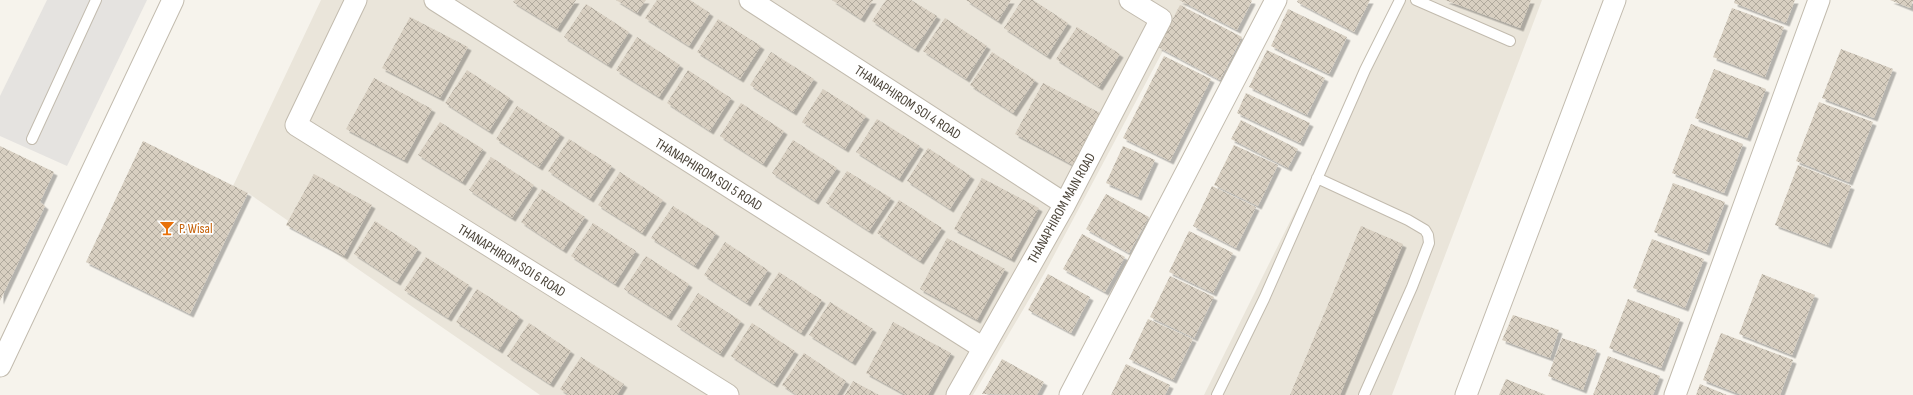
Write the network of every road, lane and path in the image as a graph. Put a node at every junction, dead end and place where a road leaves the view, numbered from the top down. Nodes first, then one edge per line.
1 (96, 0) edge
2 (173, 0) edge
3 (356, 0) edge
4 (435, 0) edge
5 (750, 0) edge
6 (1130, 0) edge
7 (1276, 0) edge
8 (1400, 0) edge
9 (1416, 0) edge
10 (1615, 0) edge
11 (1820, 0) edge
12 (1510, 41) dead end
13 (32, 139) dead end
14 (1317, 178) junction
15 (1065, 204) junction
16 (982, 348) junction
17 (0, 366) edge
18 (728, 395) edge
19 (957, 395) edge
20 (1070, 395) edge
21 (1217, 395) edge
22 (1364, 395) edge
23 (1466, 395) edge
24 (1675, 395) edge

1 - 13 lane
2 - 17 street
3 - 18 street, THANAPHIROM SOI 6 ROAD
4 - 16 street, THANAPHIROM SOI 5 ROAD
5 - 15 street, THANAPHIROM SOI 4 ROAD
6 - 15 street, THANAPHIROM MAIN ROAD
7 - 20 street
8 - 14 lane
9 - 12 lane
10 - 23 street
11 - 24 street
14 - 21 lane
14 - 22 lane
15 - 16 street, THANAPHIROM MAIN ROAD
16 - 19 street, THANAPHIROM MAIN ROAD

